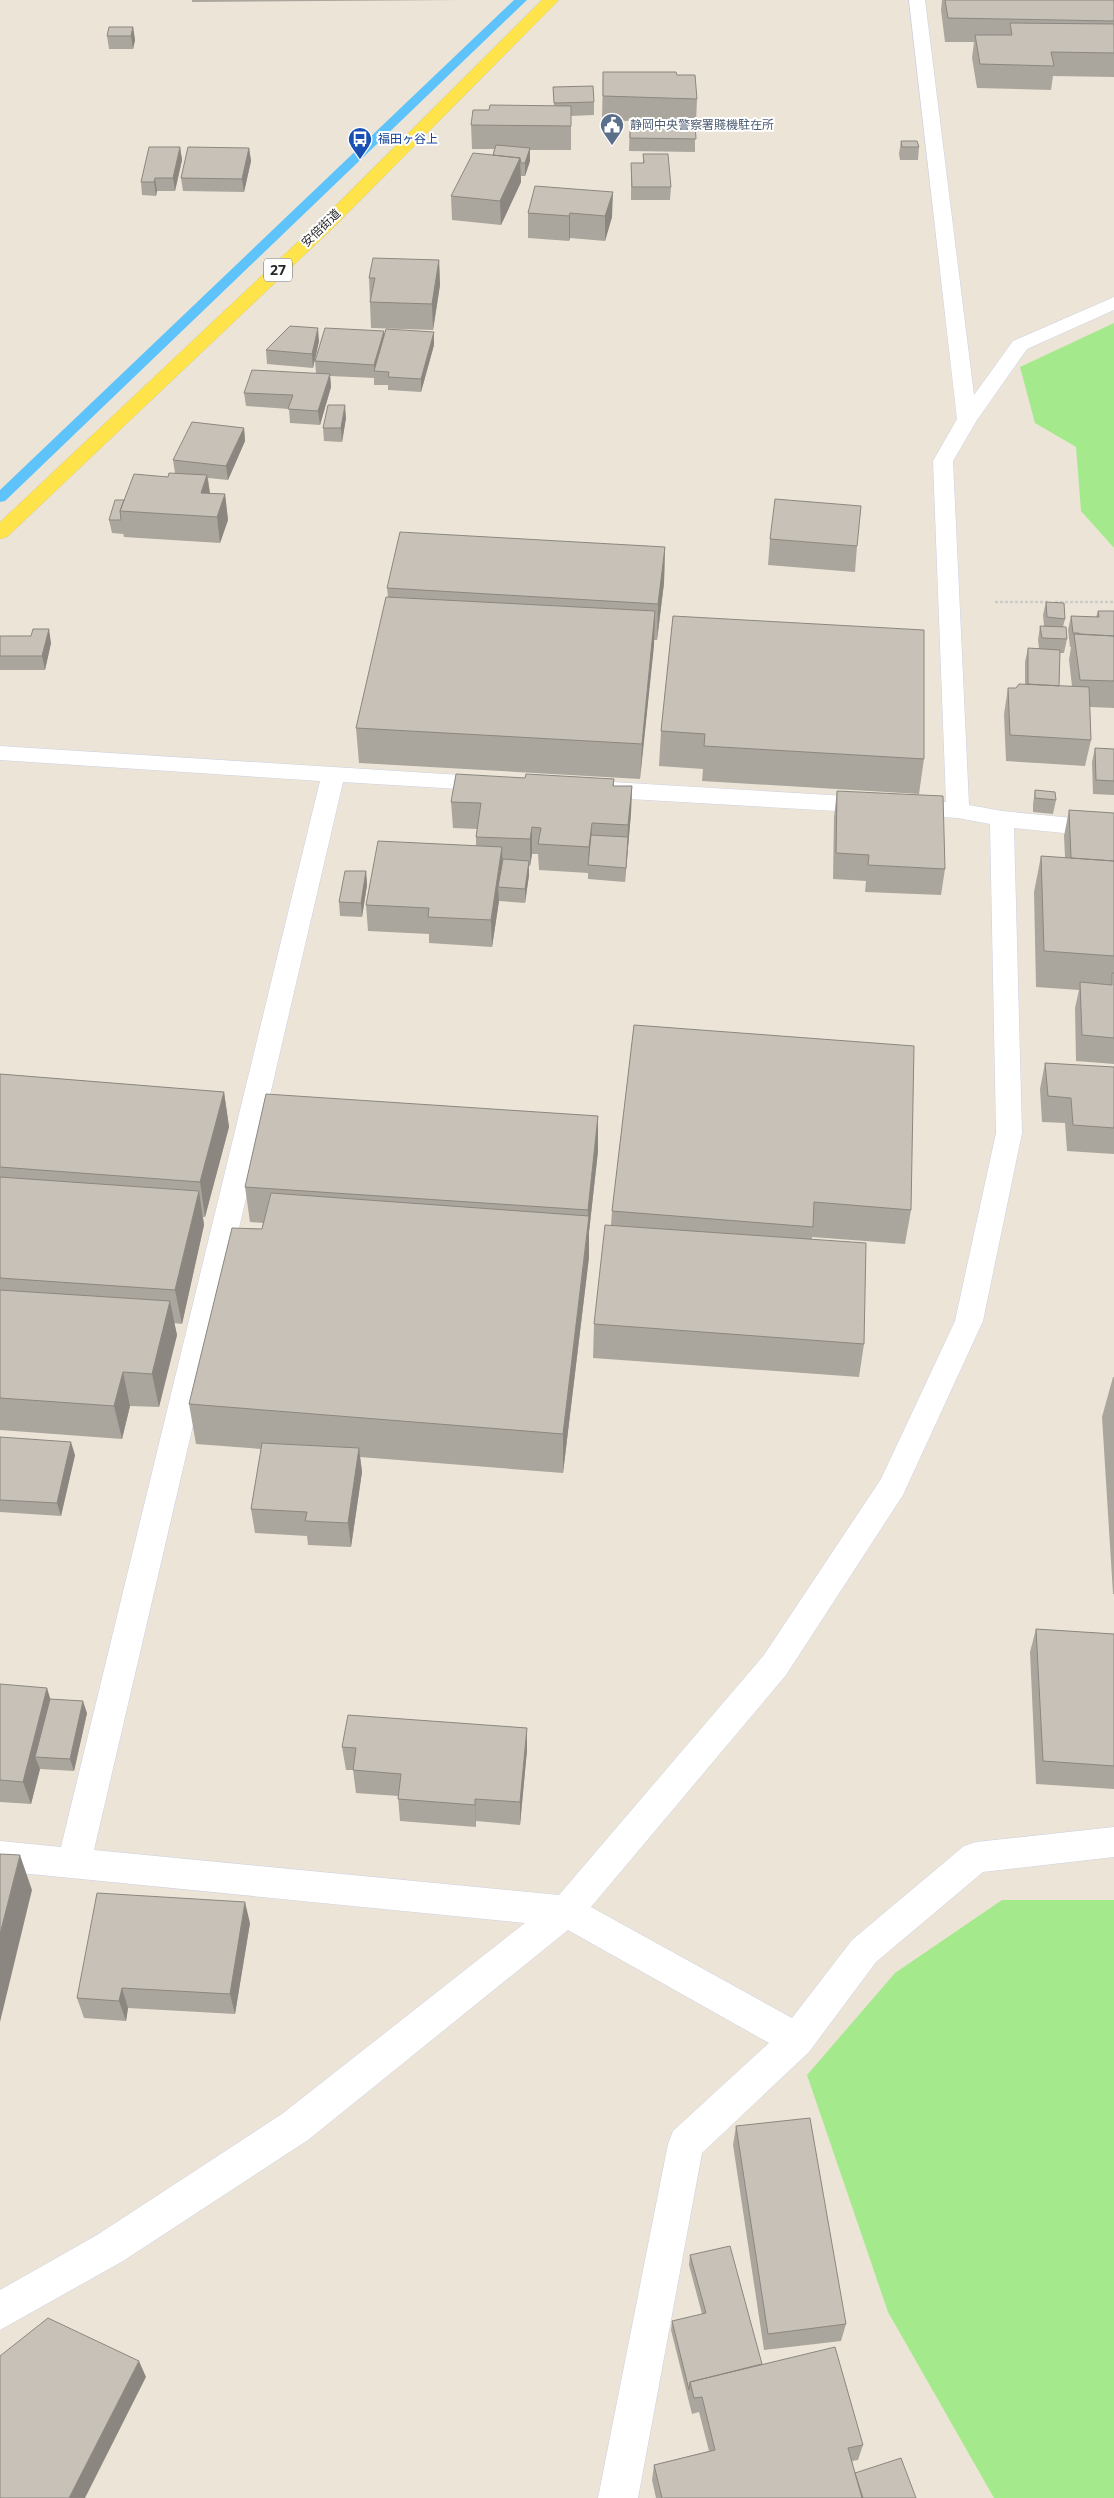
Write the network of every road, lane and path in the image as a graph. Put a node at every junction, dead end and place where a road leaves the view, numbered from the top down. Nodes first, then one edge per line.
1 (551, 0) edge
2 (917, 0) edge
3 (1114, 303) edge
4 (967, 419) junction
5 (0, 534) edge
6 (1114, 602) edge
7 (949, 603) junction
8 (0, 753) edge
9 (333, 775) junction
10 (511, 785) edge
11 (571, 788) edge
12 (958, 810) junction
13 (1002, 819) junction
14 (1114, 830) edge
15 (1114, 1842) edge
16 (0, 1856) edge
17 (74, 1863) junction
18 (566, 1911) junction
19 (797, 2040) junction
20 (0, 2311) edge
21 (618, 2498) edge

1 - 5 main road, 安倍街道 / 27
2 - 4 street
3 - 4 street
4 - 7 street
6 - 7 path
7 - 12 street
8 - 9 street
9 - 10 street
9 - 17 street
11 - 12 street
12 - 13 street
13 - 14 street
13 - 18 street
15 - 19 street
16 - 17 street
17 - 18 street
18 - 19 street
18 - 20 street
19 - 21 street

